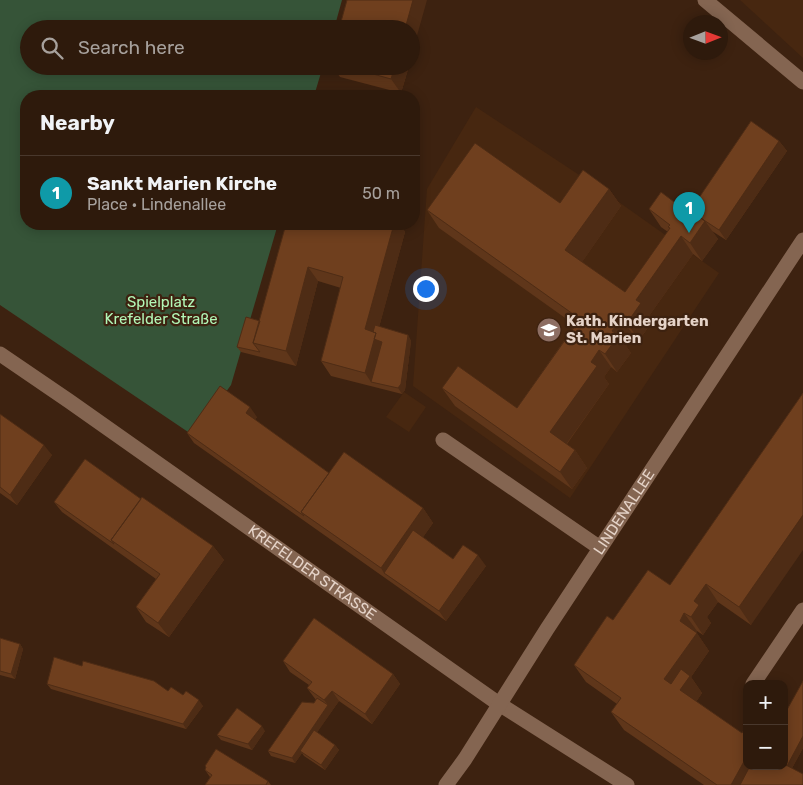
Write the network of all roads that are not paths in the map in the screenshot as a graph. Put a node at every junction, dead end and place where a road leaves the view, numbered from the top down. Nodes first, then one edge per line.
1 (705, 0) edge
2 (803, 82) edge
3 (803, 240) edge
4 (0, 354) edge
5 (443, 440) dead end
6 (600, 548) junction
7 (803, 610) edge
8 (756, 680) edge
9 (499, 704) junction
10 (446, 785) edge
11 (628, 785) edge

1 - 2 street
3 - 6 street, LINDENALLEE
4 - 9 street, KREFELDER STRASSE
5 - 6 street
6 - 9 street, LINDENALLEE
7 - 8 street
9 - 10 street, LINDENALLEE
9 - 11 street, KREFELDER STRASSE

